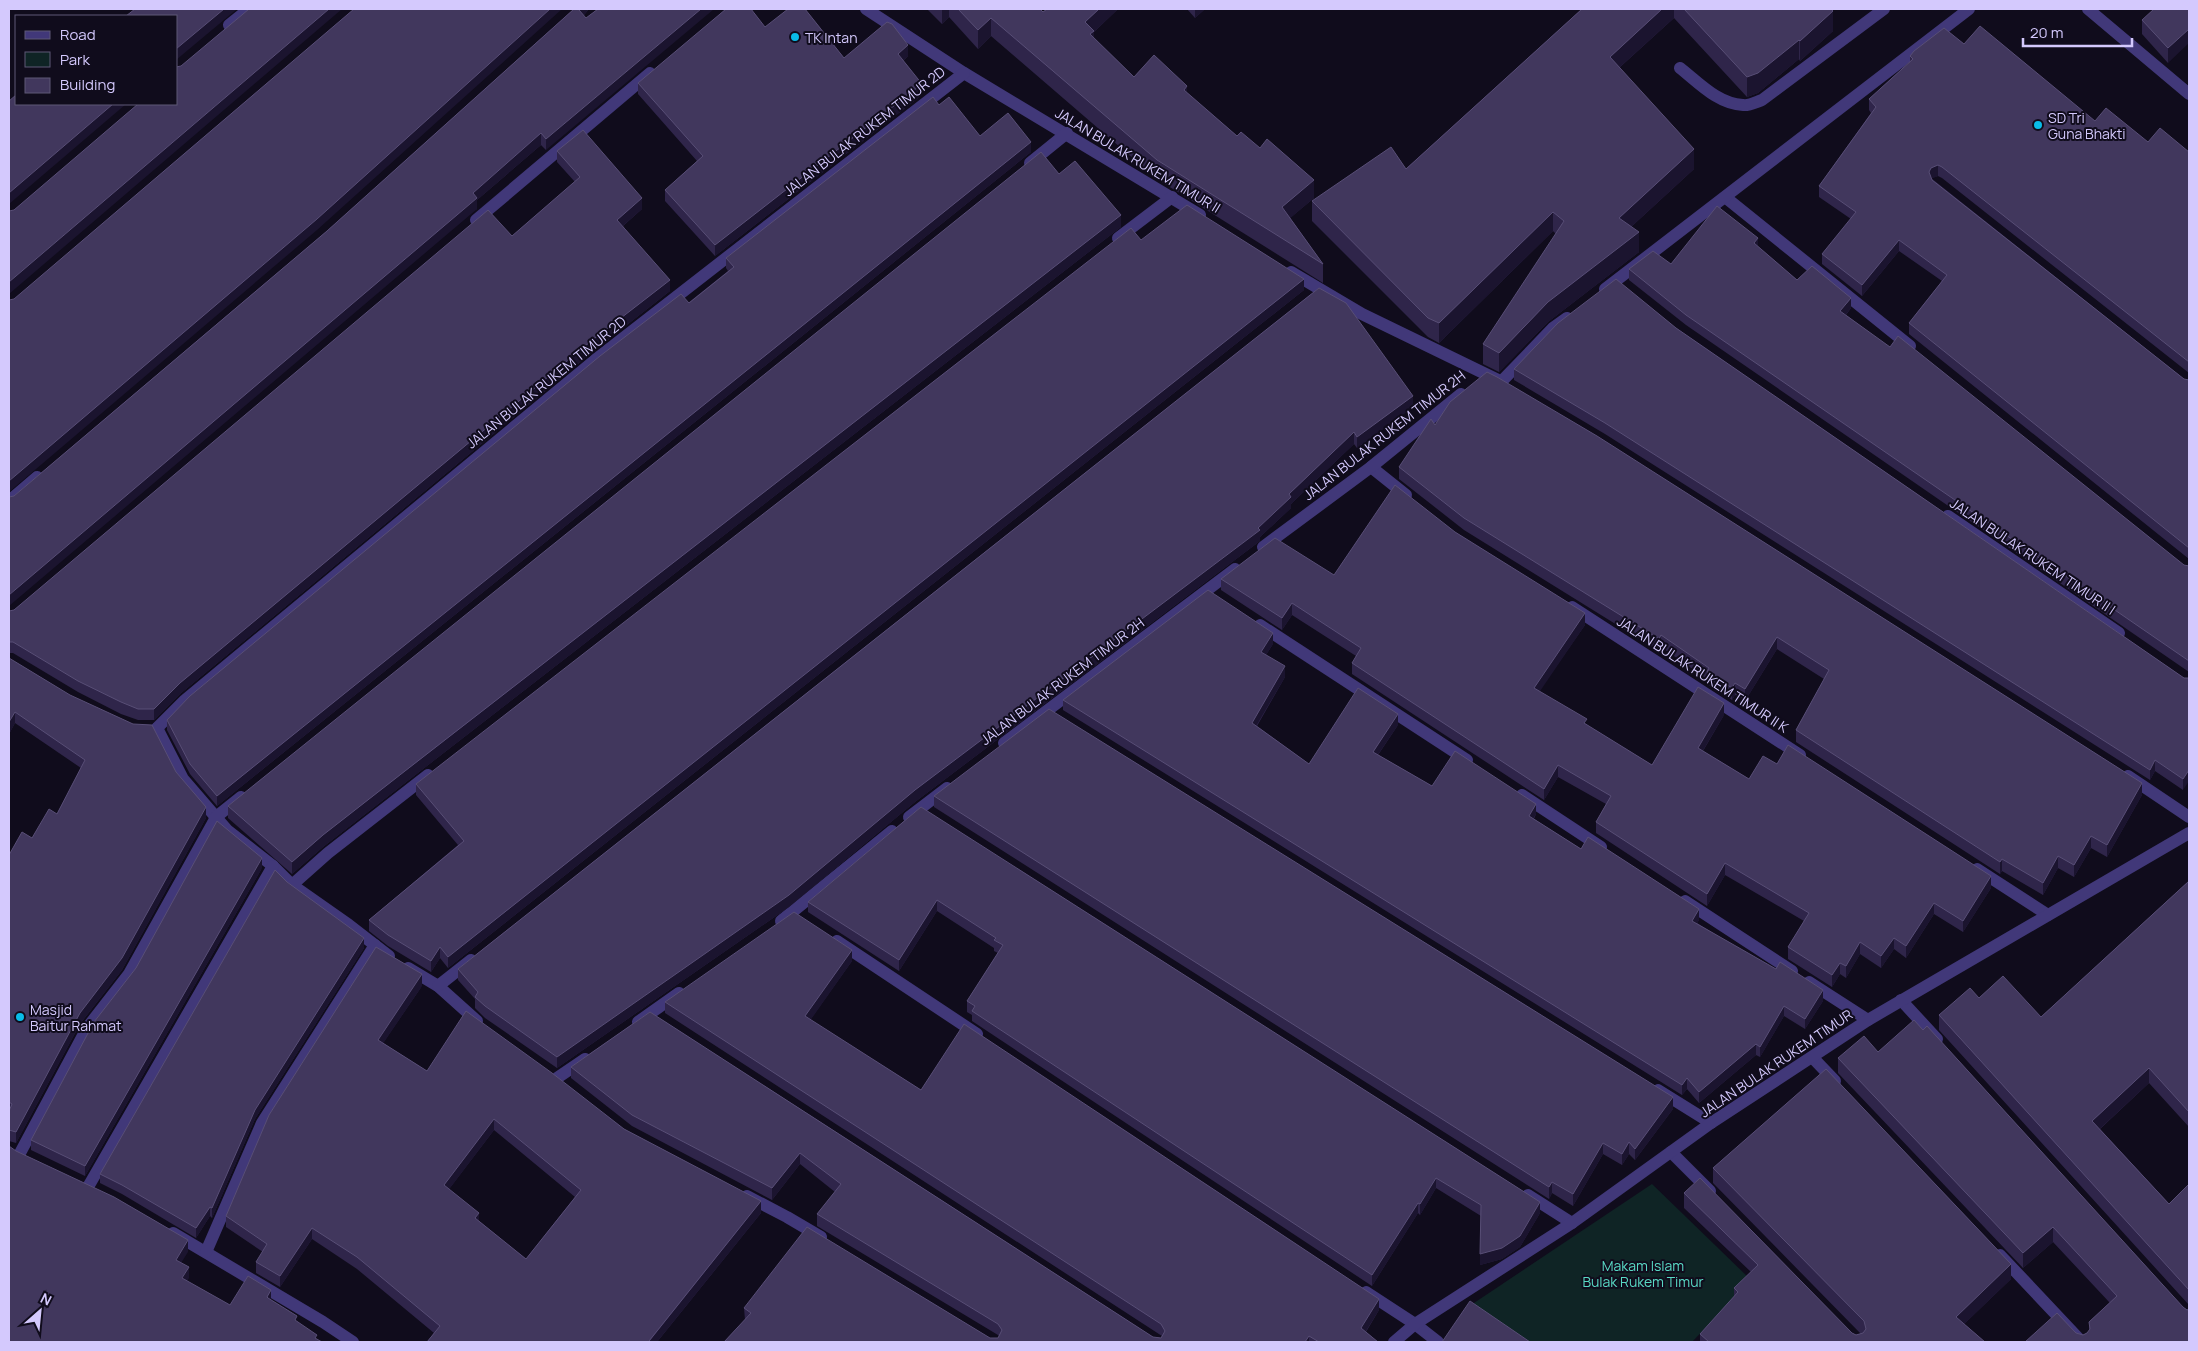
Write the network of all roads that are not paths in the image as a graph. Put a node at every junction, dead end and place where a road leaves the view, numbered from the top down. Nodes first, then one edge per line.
1 (249, 9) edge
2 (866, 9) edge
3 (1884, 9) edge
4 (1970, 9) edge
5 (2088, 9) edge
6 (220, 34) edge
7 (658, 67) edge
8 (1680, 68) dead end
9 (964, 72) junction
10 (2189, 94) edge
11 (1067, 133) junction
12 (1020, 170) edge
13 (1172, 196) junction
14 (1725, 197) junction
15 (1212, 222) edge
16 (467, 228) edge
17 (1109, 246) edge
18 (1277, 264) edge
19 (1596, 296) edge
20 (1574, 312) edge
21 (1918, 352) edge
22 (1478, 380) junction
23 (1371, 467) junction
24 (47, 468) edge
25 (9, 501) edge
26 (1415, 502) edge
27 (1934, 506) edge
28 (1557, 598) edge
29 (1248, 617) edge
30 (2129, 640) edge
31 (992, 753) edge
32 (1474, 764) edge
33 (1815, 764) edge
34 (439, 767) edge
35 (2121, 771) edge
36 (960, 777) edge
37 (255, 786) edge
38 (1508, 786) edge
39 (2189, 816) edge
40 (216, 817) junction
41 (2189, 833) edge
42 (1608, 851) edge
43 (1965, 862) edge
44 (273, 866) junction
45 (292, 885) junction
46 (1675, 895) edge
47 (2048, 915) junction
48 (770, 929) edge
49 (827, 934) edge
50 (375, 946) junction
51 (485, 949) edge
52 (690, 985) edge
53 (438, 986) junction
54 (1901, 1000) junction
55 (1868, 1020) junction
56 (488, 1030) edge
57 (627, 1030) edge
58 (984, 1039) edge
59 (596, 1051) edge
60 (1948, 1052) edge
61 (1812, 1058) junction
62 (556, 1078) edge
63 (1644, 1082) edge
64 (1846, 1093) edge
65 (1711, 1123) junction
66 (1671, 1152) junction
67 (19, 1154) edge
68 (1513, 1186) edge
69 (731, 1189) edge
70 (103, 1194) edge
71 (1720, 1201) edge
72 (158, 1224) edge
73 (1572, 1224) junction
74 (828, 1242) edge
75 (1988, 1243) edge
76 (206, 1252) junction
77 (1357, 1285) edge
78 (1414, 1324) junction
79 (353, 1342) edge
80 (1394, 1342) edge
81 (1438, 1342) edge
82 (2082, 1342) edge

1 - 6 street
2 - 9 street, JALAN BULAK RUKEM TIMUR II
3 - 8 street
4 - 14 street
5 - 10 street
7 - 16 street
9 - 11 street, JALAN BULAK RUKEM TIMUR II
9 - 40 street, JALAN BULAK RUKEM TIMUR 2D
11 - 12 street
11 - 13 street, JALAN BULAK RUKEM TIMUR II
13 - 15 street, JALAN BULAK RUKEM TIMUR II
13 - 17 street
14 - 19 street
14 - 21 street
18 - 22 street
20 - 22 street
22 - 23 street, JALAN BULAK RUKEM TIMUR 2H
23 - 26 street
23 - 31 street, JALAN BULAK RUKEM TIMUR 2H
24 - 25 street
27 - 30 street, JALAN BULAK RUKEM TIMUR II I
28 - 33 street, JALAN BULAK RUKEM TIMUR II K
29 - 32 street
34 - 45 street
35 - 39 street
36 - 48 street
37 - 40 street
38 - 42 street
40 - 44 street
40 - 67 street
41 - 47 street, JALAN BULAK RUKEM TIMUR
43 - 47 street
44 - 45 street
44 - 70 street
45 - 50 street
46 - 55 street
47 - 54 street, JALAN BULAK RUKEM TIMUR
49 - 58 street
50 - 53 street
50 - 76 street
51 - 53 street
52 - 57 street
53 - 56 street
54 - 55 street, JALAN BULAK RUKEM TIMUR
54 - 60 street
55 - 61 street, JALAN BULAK RUKEM TIMUR
59 - 62 street
61 - 64 street
61 - 65 street, JALAN BULAK RUKEM TIMUR
63 - 65 street
65 - 66 street, JALAN BULAK RUKEM TIMUR
66 - 71 street
66 - 73 street, JALAN BULAK RUKEM TIMUR
68 - 73 street
69 - 74 street
72 - 76 street
73 - 78 street, JALAN BULAK RUKEM TIMUR
75 - 82 street
76 - 79 street
77 - 78 street
78 - 80 street, JALAN BULAK RUKEM TIMUR
78 - 81 street

